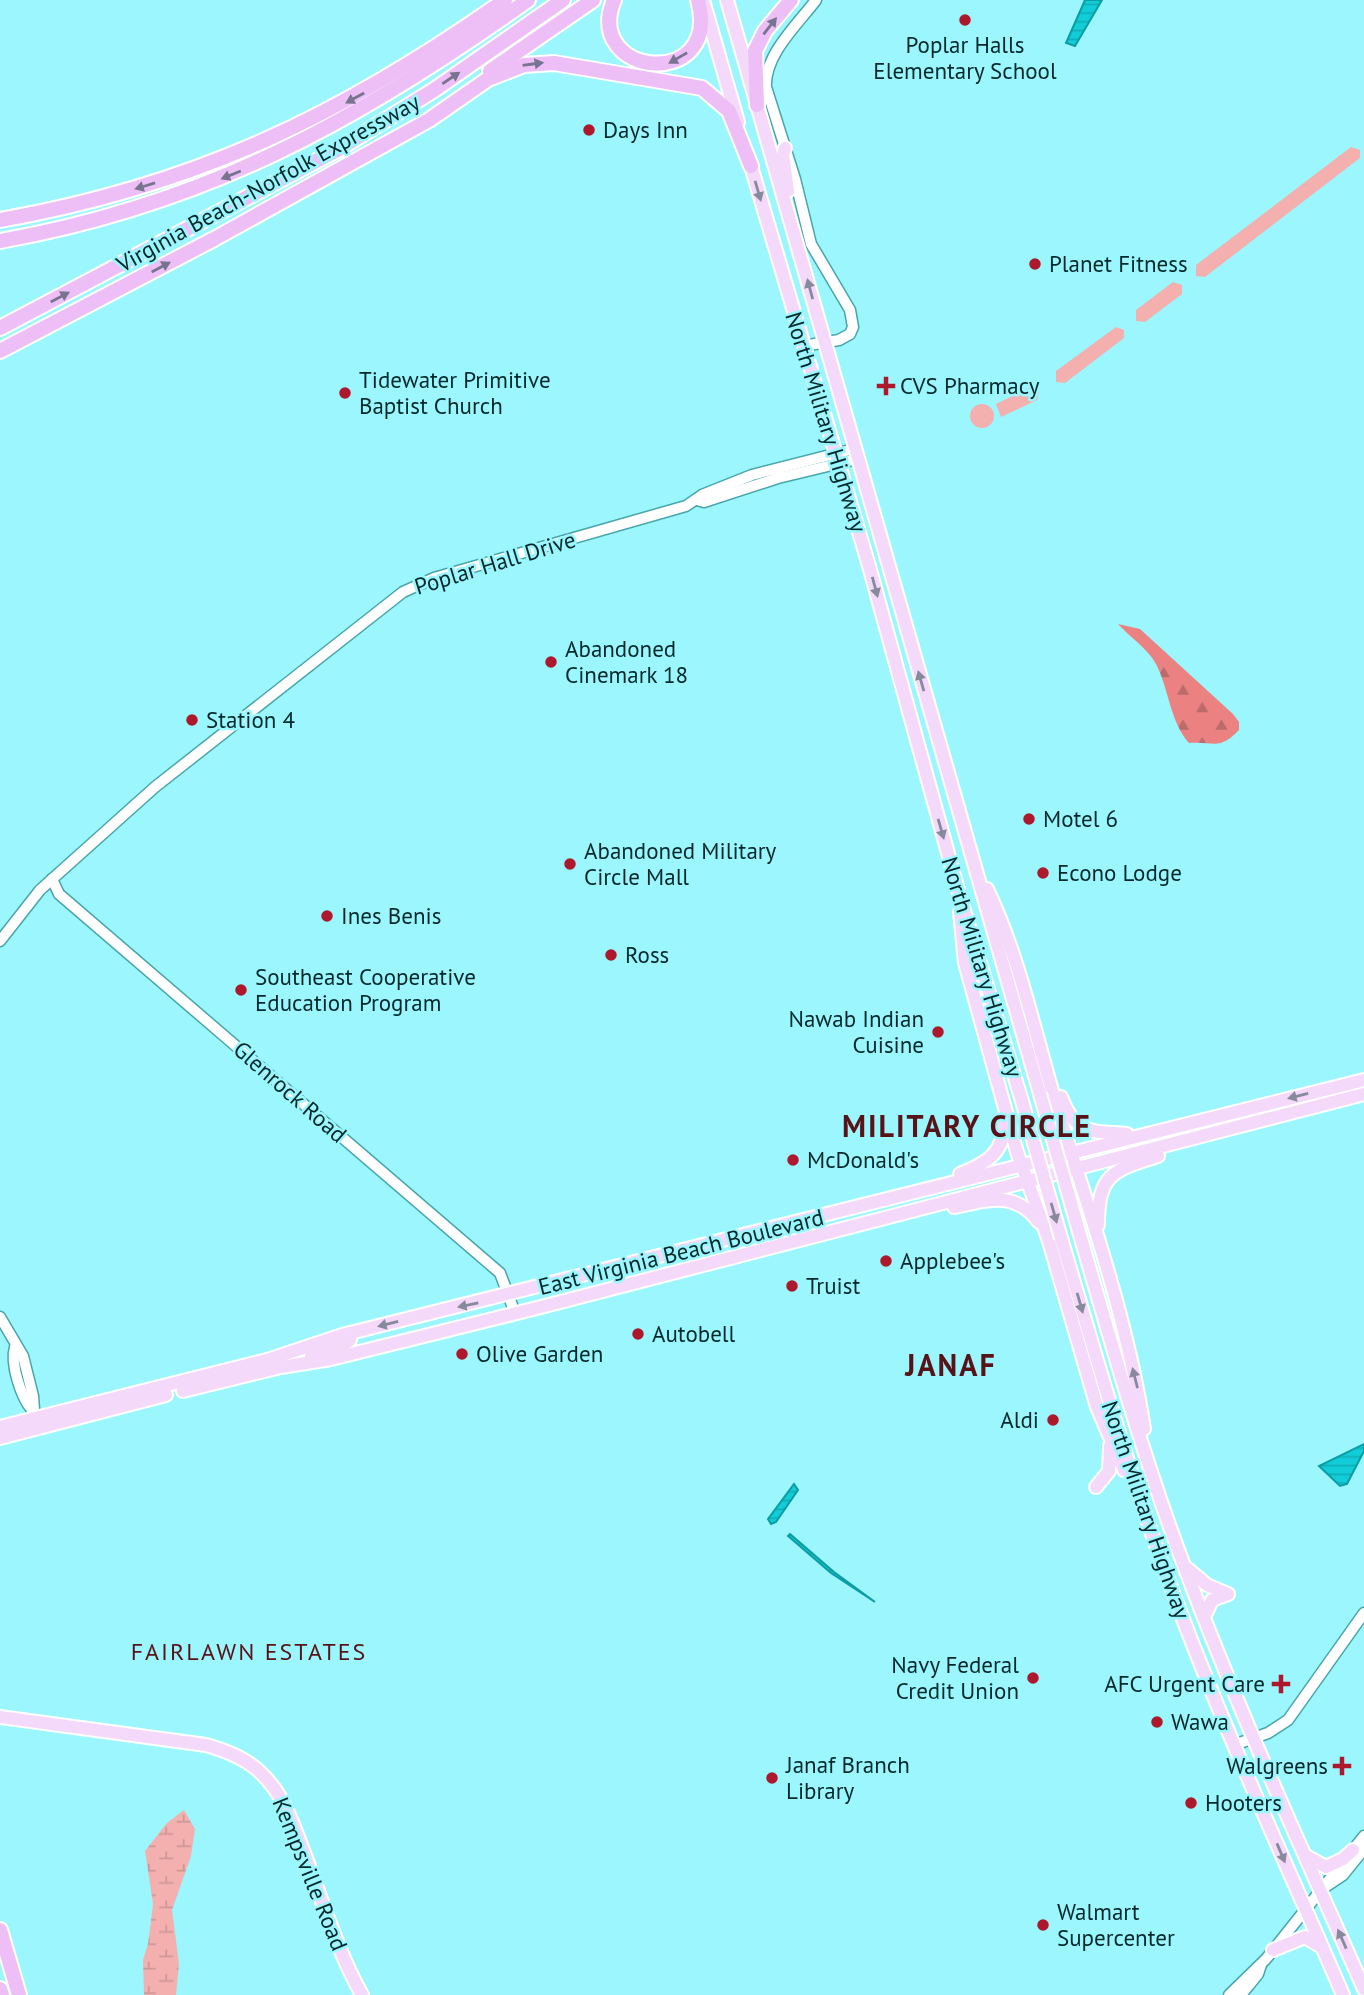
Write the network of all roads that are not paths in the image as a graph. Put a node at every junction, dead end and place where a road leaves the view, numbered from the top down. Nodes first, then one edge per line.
1 (495, 0) edge
2 (505, 0) edge
3 (528, 0) edge
4 (563, 0) edge
5 (593, 0) edge
6 (614, 0) edge
7 (701, 0) edge
8 (727, 0) edge
9 (791, 0) edge
10 (816, 0) edge
11 (454, 36) junction
12 (757, 105) junction
13 (388, 141) junction
14 (785, 148) junction
15 (751, 166) junction
16 (790, 216) junction
17 (3, 220) edge
18 (0, 241) edge
19 (0, 328) edge
20 (824, 342) junction
21 (803, 346) junction
22 (2, 351) edge
23 (855, 454) junction
24 (837, 458) junction
25 (972, 857) junction
26 (52, 879) junction
27 (960, 897) junction
28 (0, 940) edge
29 (1033, 1021) junction
30 (1364, 1080) edge
31 (1364, 1094) edge
32 (1003, 1103) junction
33 (1141, 1134) junction
34 (1209, 1135) junction
35 (1073, 1153) junction
36 (1022, 1166) junction
37 (1077, 1168) junction
38 (1028, 1181) junction
39 (917, 1191) junction
40 (875, 1220) junction
41 (1055, 1239) junction
42 (1098, 1239) junction
43 (510, 1295) junction
44 (515, 1313) junction
45 (0, 1317) edge
46 (351, 1333) junction
47 (268, 1370) junction
48 (34, 1419) junction
49 (0, 1427) edge
50 (0, 1438) edge
51 (1109, 1439) junction
52 (1150, 1470) junction
53 (1134, 1480) junction
54 (1096, 1487) dead end
55 (1184, 1565) junction
56 (1364, 1613) edge
57 (1204, 1617) junction
58 (0, 1717) edge
59 (1255, 1738) junction
60 (1234, 1745) junction
61 (1364, 1836) edge
62 (1358, 1849) edge
63 (1306, 1856) junction
64 (1320, 1890) junction
65 (1305, 1908) junction
66 (0, 1930) edge
67 (1322, 1948) junction
68 (1273, 1950) junction
69 (1261, 1965) junction
70 (0, 1989) edge
71 (1364, 1989) edge
72 (2, 1995) edge
73 (19, 1995) edge
74 (362, 1995) edge
75 (1229, 1995) edge
76 (1241, 1995) edge
77 (1343, 1995) edge

1 - 11 highway
2 - 11 highway
3 -> 18 highway, Virginia Beach-Norfolk Expressway
19 -> 4 highway, Virginia Beach-Norfolk Expressway
5 - 13 highway
7 -> 6 highway
7 - 15 main road, North Military Highway
8 - 12 main road, North Military Highway
12 -> 9 highway
10 - 14 street
11 -> 17 highway
12 - 16 main road, North Military Highway
13 -> 15 highway
22 -> 13 highway
14 - 16 main road
14 - 20 street
15 -> 21 main road, North Military Highway
20 -> 16 main road, North Military Highway
20 - 21 street
20 - 23 main road, North Military Highway
21 - 24 main road, North Military Highway
23 - 24 street, Poplar Hall Drive
25 -> 23 main road, North Military Highway
24 - 26 street, Poplar Hall Drive
24 -> 27 main road, North Military Highway
25 - 29 main road
25 - 52 main road, North Military Highway, bridge
26 - 28 street, Poplar Hall Drive
26 - 43 street, Glenrock Road
27 - 32 main road
27 -> 41 main road, North Military Highway, bridge
29 - 33 main road
29 - 35 main road
30 -> 33 main road, East Virginia Beach Boulevard
31 - 34 main road, East Virginia Beach Boulevard
32 - 36 main road
32 - 39 main road
33 - 35 main road, East Virginia Beach Boulevard
34 - 37 main road, East Virginia Beach Boulevard
34 - 42 main road
35 - 36 main road, East Virginia Beach Boulevard
35 - 37 main road
36 - 38 main road
36 - 39 main road, East Virginia Beach Boulevard
37 - 38 main road, East Virginia Beach Boulevard
37 - 42 main road
38 - 40 main road, East Virginia Beach Boulevard
38 - 41 main road
39 - 43 main road, East Virginia Beach Boulevard
40 - 41 main road
40 - 44 main road, East Virginia Beach Boulevard
41 - 51 main road
41 -> 53 main road, North Military Highway
52 -> 42 main road
43 - 44 street, Glenrock Road
43 -> 46 main road, East Virginia Beach Boulevard
44 - 47 main road, East Virginia Beach Boulevard
45 - 48 street
46 - 47 main road
46 - 48 main road, East Virginia Beach Boulevard
47 - 48 main road, East Virginia Beach Boulevard
48 - 49 main road, East Virginia Beach Boulevard
48 - 50 main road, East Virginia Beach Boulevard
51 - 53 main road
51 - 54 main road
52 - 55 main road, North Military Highway
53 - 60 main road, North Military Highway
55 - 57 main road, North Military Highway
55 - 57 main road
56 - 59 street
57 - 59 main road, North Military Highway
58 - 74 main road, Kempsville Road
59 - 60 street
59 - 63 main road, North Military Highway
60 -> 65 main road, North Military Highway
61 - 62 street
62 - 63 main road
62 - 64 street
63 - 64 main road, North Military Highway
64 - 65 street
71 -> 64 main road, North Military Highway
65 - 67 main road, North Military Highway
65 - 68 street
66 - 73 highway
67 - 68 main road
67 - 77 main road, North Military Highway
68 - 69 street
69 - 75 street
69 - 76 street
70 - 72 highway

